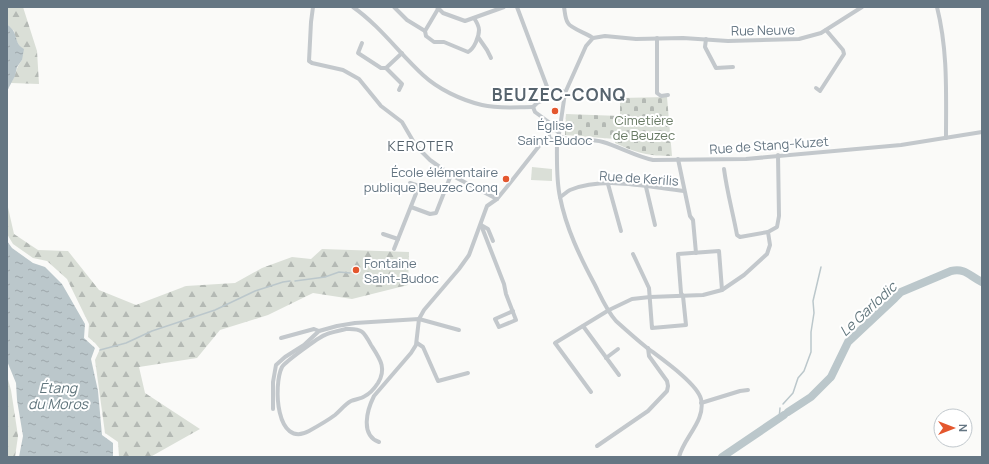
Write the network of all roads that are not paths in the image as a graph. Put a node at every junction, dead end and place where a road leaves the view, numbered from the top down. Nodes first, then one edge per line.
1 (312, 7) edge
2 (353, 7) edge
3 (394, 7) edge
4 (504, 7) edge
5 (516, 7) edge
6 (564, 7) edge
7 (862, 7) edge
8 (938, 7) edge
9 (437, 8) edge
10 (474, 18) junction
11 (826, 30) junction
12 (425, 31) junction
13 (478, 37) junction
14 (593, 38) junction
15 (657, 38) junction
16 (706, 39) junction
17 (362, 43) dead end
18 (402, 53) junction
19 (490, 58) dead end
20 (733, 67) dead end
21 (386, 68) junction
22 (816, 88) dead end
23 (399, 90) dead end
24 (549, 92) junction
25 (565, 93) junction
26 (668, 95) dead end
27 (533, 107) junction
28 (982, 132) edge
29 (550, 134) junction
30 (558, 137) junction
31 (946, 138) junction
32 (778, 155) junction
33 (678, 159) junction
34 (724, 169) dead end
35 (451, 175) junction
36 (410, 183) dead end
37 (608, 184) junction
38 (559, 187) junction
39 (646, 187) junction
40 (569, 191) junction
41 (684, 191) junction
42 (560, 197) junction
43 (497, 199) junction
44 (411, 207) junction
45 (480, 224) junction
46 (655, 225) dead end
47 (621, 231) dead end
48 (768, 232) junction
49 (383, 234) dead end
50 (398, 240) junction
51 (493, 241) dead end
52 (394, 250) dead end
53 (696, 253) junction
54 (633, 254) dead end
55 (722, 290) junction
56 (683, 296) junction
57 (650, 297) junction
58 (609, 310) junction
59 (513, 312) junction
60 (419, 319) junction
61 (583, 326) junction
62 (459, 330) dead end
63 (319, 331) junction
64 (281, 338) dead end
65 (417, 343) junction
66 (618, 348) dead end
67 (648, 348) junction
68 (606, 358) junction
69 (468, 373) dead end
70 (619, 375) dead end
71 (382, 376) junction
72 (389, 378) junction
73 (748, 390) dead end
74 (591, 392) dead end
75 (701, 403) junction
76 (273, 409) dead end
77 (379, 442) dead end
78 (597, 446) dead end
79 (679, 457) edge

1 - 35 street
2 - 18 street
3 - 12 street
4 - 10 street
5 - 24 street
6 - 14 street
7 - 11 street, Rue Neuve
8 - 31 street
9 - 10 street
9 - 12 street
10 - 13 street
11 - 16 street, Rue Neuve
11 - 22 street
12 - 13 street
13 - 19 street
14 - 15 street, Rue Neuve
14 - 25 street
15 - 16 street, Rue Neuve
15 - 26 street
16 - 20 street
17 - 21 street
18 - 21 street
18 - 27 street
21 - 23 street
24 - 25 street
24 - 27 street
25 - 30 street
27 - 29 street
28 - 31 street, Rue de Stang-Kuzet
29 - 30 street
29 - 30 street
29 - 43 street
30 - 33 street, Rue de Stang-Kuzet
30 - 38 street
31 - 32 street, Rue de Stang-Kuzet
32 - 33 street, Rue de Stang-Kuzet
32 - 48 street
33 - 41 street
34 - 48 street
35 - 43 street
35 - 44 street
36 - 44 street
37 - 39 street, Rue de Kerilis
37 - 40 street, Rue de Kerilis
37 - 47 street
38 - 40 street
38 - 42 street
39 - 41 street, Rue de Kerilis
39 - 46 street
40 - 42 street, Rue de Kerilis
41 - 53 street
42 - 58 street
43 - 45 street
44 - 50 street
45 - 51 street
45 - 59 street
45 - 60 street
48 - 55 street
49 - 50 street
50 - 52 street
53 - 55 street
53 - 56 street
54 - 57 street
55 - 56 street
56 - 57 street
56 - 57 street
57 - 58 street
58 - 61 street
58 - 67 street
59 - 59 street
60 - 62 street
60 - 63 street
60 - 65 street
61 - 68 street
61 - 74 street
63 - 64 street
63 - 76 street
65 - 69 street
65 - 72 street
66 - 68 street
67 - 75 street
67 - 78 street
68 - 70 street
71 - 71 street
71 - 72 street
72 - 77 street
73 - 75 street
75 - 79 street

